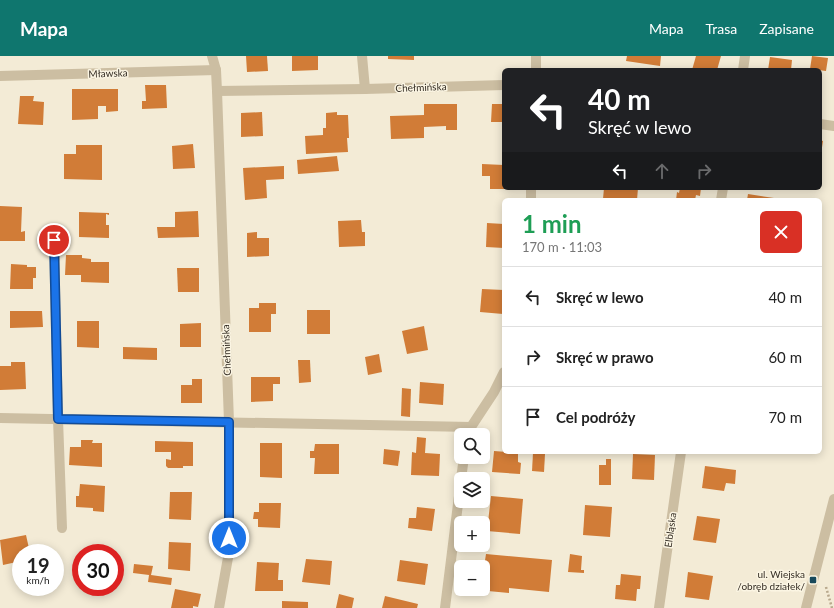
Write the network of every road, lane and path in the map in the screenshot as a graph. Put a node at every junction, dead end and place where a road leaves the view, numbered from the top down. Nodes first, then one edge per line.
1 (212, 56) edge
2 (362, 56) edge
3 (536, 56) edge
4 (745, 56) edge
5 (536, 68) edge
6 (742, 68) edge
7 (216, 70) junction
8 (0, 76) edge
9 (502, 85) edge
10 (365, 89) junction
11 (217, 91) junction
12 (822, 124) edge
13 (834, 126) edge
14 (54, 240) dead end
15 (502, 376) edge
16 (0, 418) edge
17 (58, 419) junction
18 (229, 422) junction
19 (472, 428) edge
20 (454, 430) edge
21 (681, 454) edge
22 (834, 499) edge
23 (457, 508) edge
24 (62, 528) dead end
25 (219, 608) edge
26 (445, 608) edge
27 (659, 608) edge
28 (806, 608) edge

1 - 7 street, Chełmińska
2 - 10 street
3 - 5 street
4 - 6 street
7 - 8 street, Mławska
7 - 11 street, Chełmińska
9 - 10 street, Chełmińska
10 - 11 street, Chełmińska
11 - 18 street, Chełmińska
12 - 13 street
14 - 17 street
15 - 19 street
16 - 17 street
17 - 18 street
17 - 24 street
18 - 20 street
18 - 25 street, Chełmińska
21 - 27 street, Elbląska
22 - 28 street
23 - 26 street

